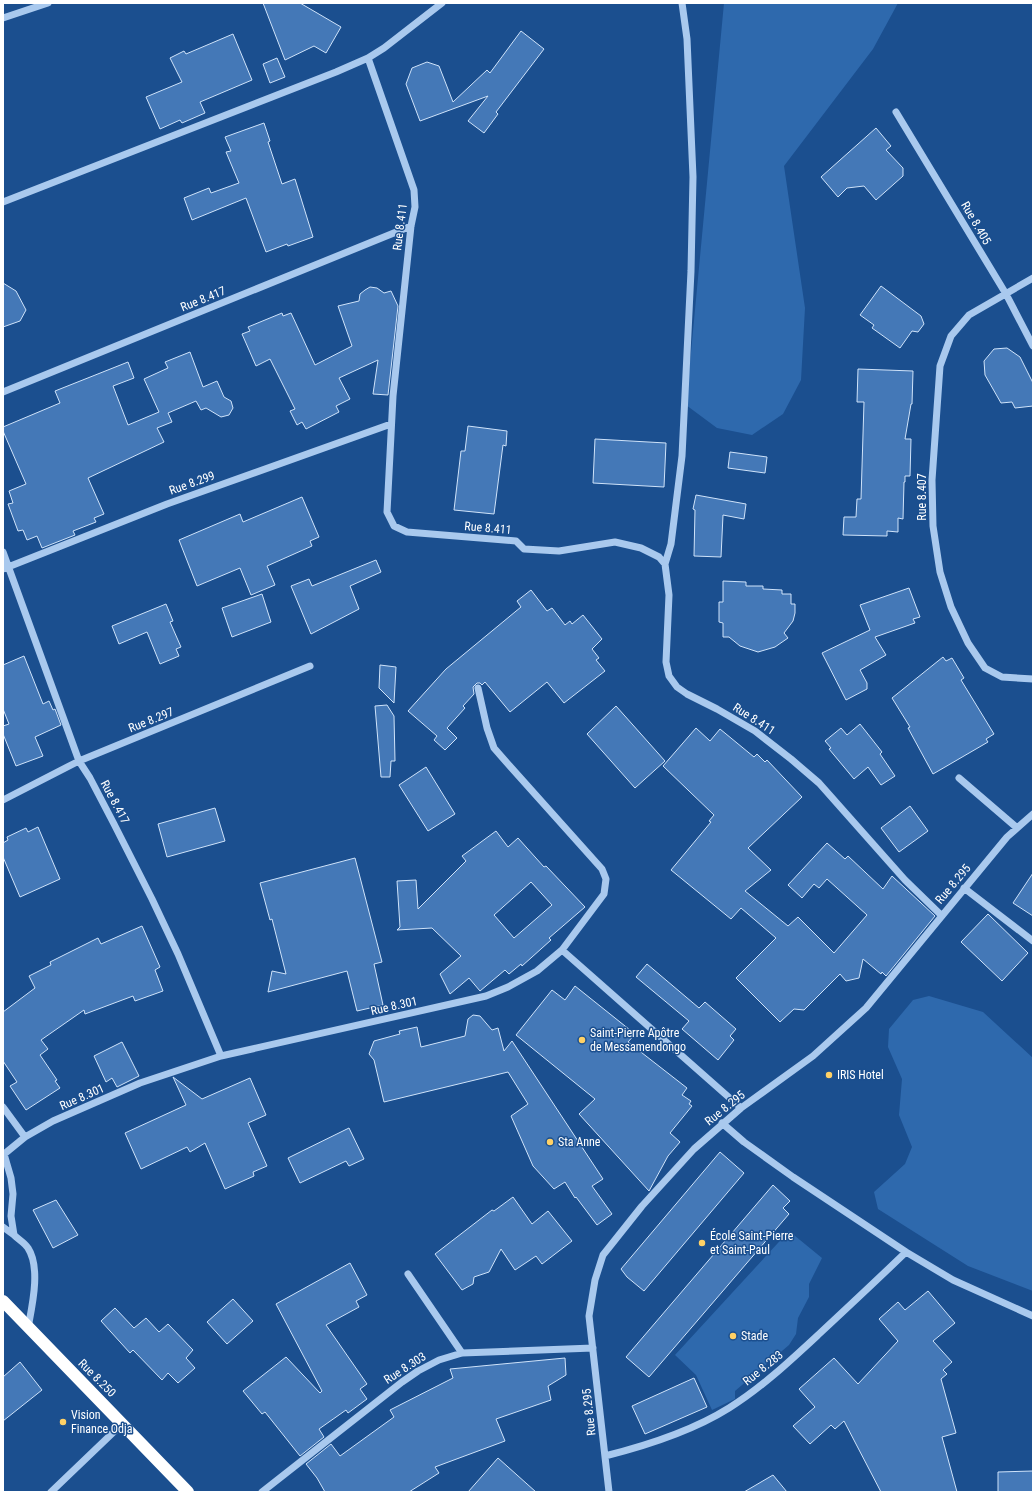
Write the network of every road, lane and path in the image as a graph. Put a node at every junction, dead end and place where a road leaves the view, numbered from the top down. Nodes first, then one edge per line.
1 (48, 3) edge
2 (442, 3) edge
3 (682, 3) edge
4 (3, 18) edge
5 (368, 58) junction
6 (896, 112) dead end
7 (3, 202) edge
8 (411, 226) junction
9 (1033, 278) edge
10 (1006, 294) junction
11 (1033, 346) edge
12 (3, 392) edge
13 (391, 424) junction
14 (3, 552) edge
15 (665, 564) junction
16 (6, 567) edge
17 (310, 666) dead end
18 (1033, 679) edge
19 (478, 688) dead end
20 (79, 761) junction
21 (959, 778) dead end
22 (3, 800) edge
23 (1033, 814) edge
24 (1016, 827) junction
25 (964, 888) junction
26 (941, 915) junction
27 (1033, 941) edge
28 (562, 950) junction
29 (221, 1056) junction
30 (3, 1107) edge
31 (741, 1108) junction
32 (722, 1123) junction
33 (25, 1137) junction
34 (4, 1154) edge
35 (3, 1227) edge
36 (14, 1235) junction
37 (906, 1252) junction
38 (408, 1274) dead end
39 (3, 1301) edge
40 (1033, 1316) edge
41 (28, 1328) junction
42 (593, 1348) junction
43 (462, 1353) junction
44 (122, 1424) junction
45 (605, 1456) junction
46 (51, 1492) edge
47 (188, 1492) edge
48 (262, 1492) edge
49 (609, 1492) edge

1 - 4 street
2 - 5 street
3 - 15 street
5 - 7 street
5 - 8 street, Rue 8.411
6 - 10 street, Rue 8.405
8 - 12 street, Rue 8.417
8 - 13 street, Rue 8.411
9 - 10 street, Rue 8.407
10 - 11 street, Rue 8.405
10 - 18 street, Rue 8.407
13 - 15 street, Rue 8.411
13 - 16 street, Rue 8.299
14 - 16 street, Rue 8.417
15 - 26 street, Rue 8.411
16 - 20 street, Rue 8.417
17 - 20 street, Rue 8.297
19 - 28 street, Rue 8.301
20 - 22 street, Rue 8.297
20 - 29 street, Rue 8.417
21 - 24 street
23 - 24 street, Rue 8.295
24 - 25 street, Rue 8.295
25 - 26 street, Rue 8.295
25 - 27 street
26 - 31 street, Rue 8.295
28 - 29 street, Rue 8.301
28 - 31 street
29 - 33 street, Rue 8.301
30 - 33 street
31 - 32 street, Rue 8.295
32 - 37 street
32 - 42 street, Rue 8.295
33 - 34 street, Rue 8.301
34 - 36 street
35 - 36 street
36 - 41 street
37 - 40 street
37 - 45 street, Rue 8.283
38 - 43 street
39 - 41 highway, Rue 8.250
41 - 44 highway, Rue 8.250
42 - 43 street, Rue 8.303
42 - 45 street, Rue 8.295
43 - 48 street, Rue 8.303
44 - 46 street
44 - 47 highway, Rue 8.250
45 - 49 street, Rue 8.295

